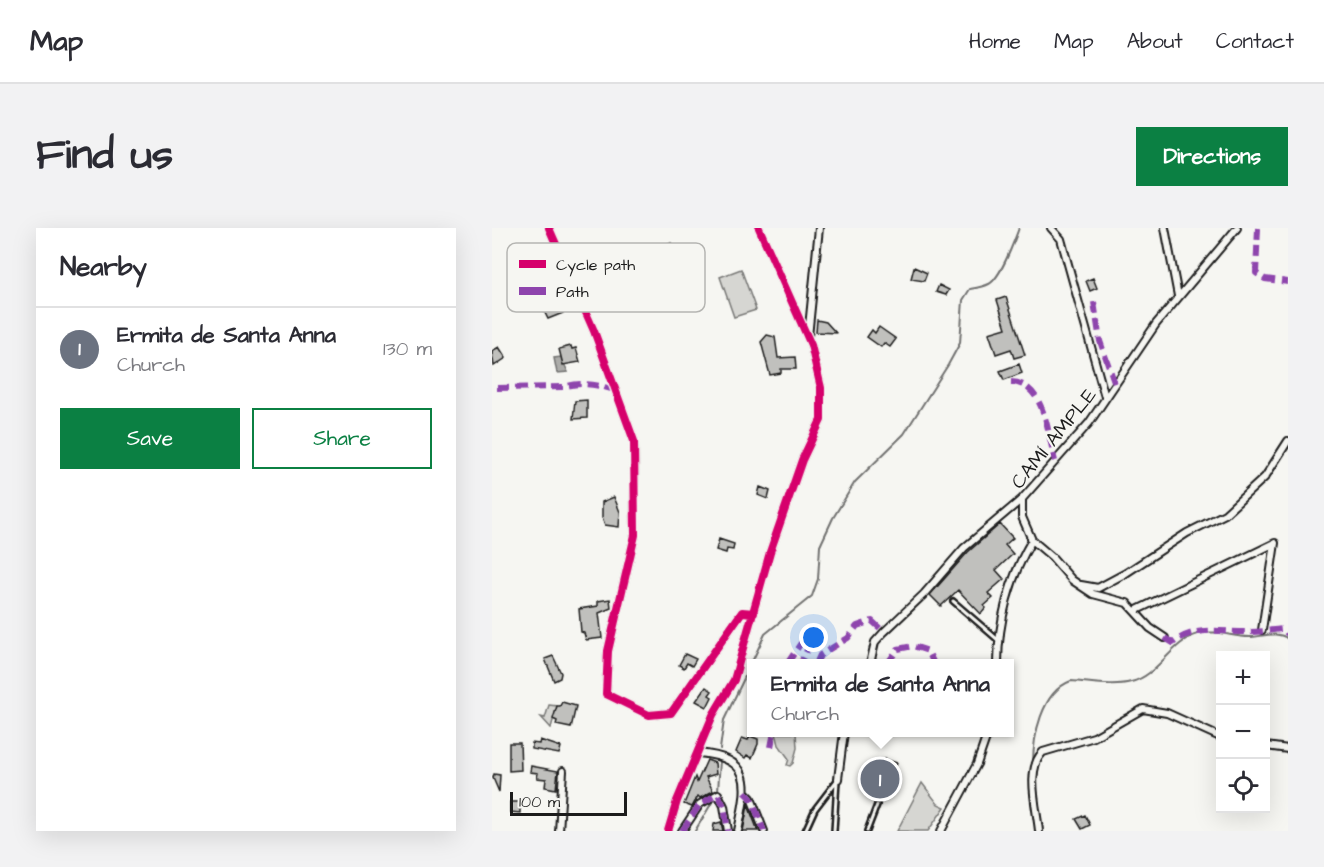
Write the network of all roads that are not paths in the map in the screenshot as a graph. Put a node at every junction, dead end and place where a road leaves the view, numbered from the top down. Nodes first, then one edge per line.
1 (549, 228) edge
2 (759, 228) edge
3 (819, 228) edge
4 (1051, 228) edge
5 (1165, 228) edge
6 (1237, 228) edge
7 (556, 243) edge
8 (1178, 296) junction
9 (586, 312) edge
10 (808, 337) junction
11 (1105, 397) dead end
12 (1288, 441) edge
13 (1022, 500) junction
14 (1032, 540) junction
15 (1081, 585) junction
16 (952, 601) dead end
17 (1137, 610) junction
18 (754, 613) junction
19 (1262, 630) dead end
20 (1165, 638) dead end
21 (998, 640) junction
22 (871, 659) edge
23 (998, 659) edge
24 (1216, 735) edge
25 (843, 737) edge
26 (986, 737) edge
27 (1270, 747) edge
28 (1288, 749) edge
29 (698, 753) junction
30 (563, 771) dead end
31 (837, 779) junction
32 (745, 792) junction
33 (877, 805) dead end
34 (559, 831) edge
35 (668, 831) edge
36 (682, 831) edge
37 (728, 831) edge
38 (738, 831) edge
39 (764, 831) edge
40 (805, 831) edge
41 (834, 831) edge
42 (867, 831) edge
43 (941, 831) edge
44 (1040, 831) edge

1 - 7 street
2 - 10 street
3 - 10 street
4 - 11 street
5 - 8 street
6 - 8 street, CAMÍ AMPLE
8 - 13 street, CAMÍ AMPLE
9 - 18 street
10 - 18 street
12 - 15 street
13 - 14 street, CAMÍ AMPLE
13 - 22 street
14 - 15 street, CAMÍ AMPLE
14 - 21 street
15 - 17 street, CAMÍ AMPLE
16 - 21 lane
17 - 19 street
17 - 20 street, CAMÍ AMPLE
18 - 29 street
21 - 23 street
24 - 44 street
25 - 31 street
26 - 43 street
27 - 28 street
29 - 32 street
29 - 35 street
30 - 34 street
31 - 40 lane
31 - 41 lane
32 - 38 street
32 - 39 street
33 - 42 lane
36 - 37 street

